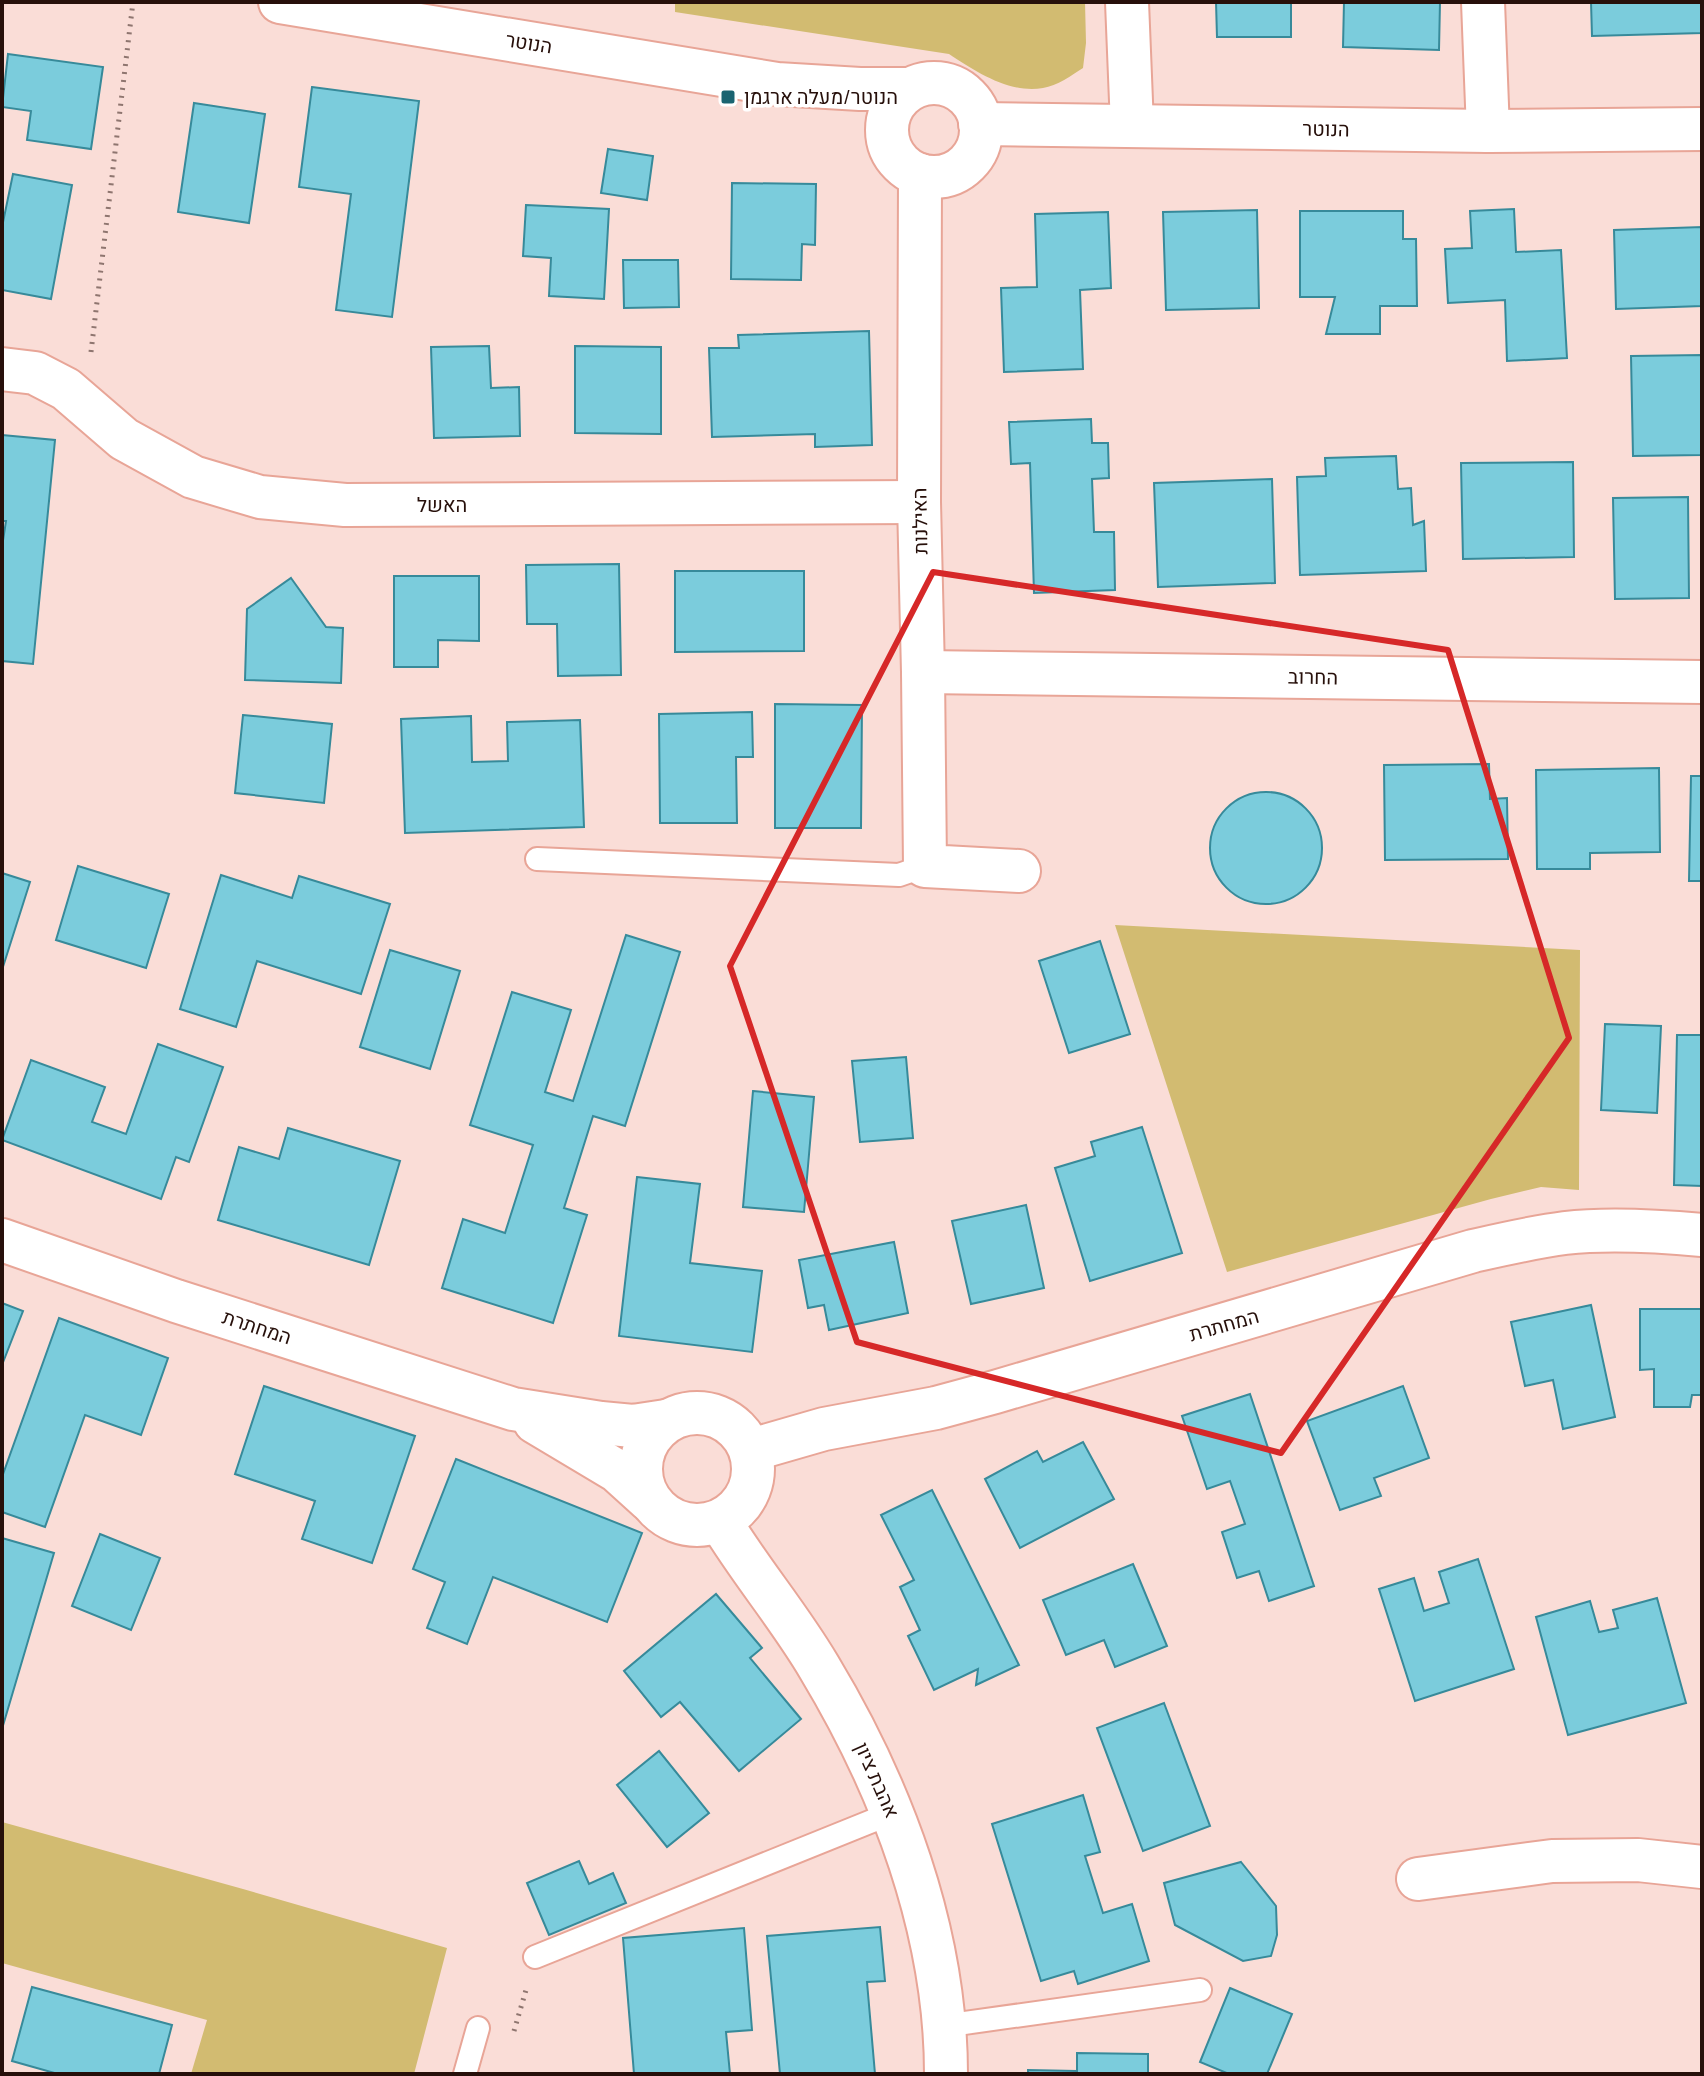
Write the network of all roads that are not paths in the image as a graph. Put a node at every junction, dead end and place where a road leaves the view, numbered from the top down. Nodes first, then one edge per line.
1 (280, 2) edge
2 (1127, 2) edge
3 (1483, 2) edge
4 (777, 84) junction
5 (910, 89) junction
6 (980, 124) junction
7 (1132, 126) junction
8 (1488, 131) junction
9 (1692, 132) edge
10 (888, 143) junction
11 (920, 175) junction
12 (2, 369) edge
13 (919, 502) junction
14 (923, 672) junction
15 (1702, 682) edge
16 (537, 859) dead end
17 (925, 866) junction
18 (1019, 871) dead end
19 (1702, 1235) edge
20 (2, 1240) edge
21 (513, 1409) junction
22 (666, 1421) junction
23 (751, 1450) junction
24 (649, 1500) junction
25 (720, 1521) junction
26 (892, 1813) junction
27 (1702, 1867) edge
28 (1418, 1879) dead end
29 (535, 1957) road end
30 (1200, 1990) dead end
31 (943, 2026) junction
32 (478, 2028) dead end
33 (465, 2074) edge
34 (946, 2074) edge

1 - 4 street, הנוטר
2 - 7 street
3 - 8 street
4 - 5 street, הנוטר
4 - 10 street, הנוטר
5 - 6 street
5 - 10 street
6 - 7 street, הנוטר
6 - 11 street
7 - 8 street, הנוטר
8 - 9 street, הנוטר
10 - 11 street
11 - 13 street, האילנות
12 - 13 street, האשל
13 - 14 street, האילנות
14 - 15 street, החרוב
14 - 17 street, האילנות
16 - 17 lane
17 - 18 street
19 - 23 street, המחתרת
20 - 21 street, המחתרת
21 - 22 street, המחתרת
21 - 24 street, המחתרת
22 - 23 street
22 - 24 street
23 - 25 street
24 - 25 street
25 - 26 street, אהבת ציון
26 - 29 lane
26 - 31 street, אהבת ציון
27 - 28 street
30 - 31 lane
31 - 34 street, אהבת ציון
32 - 33 lane

